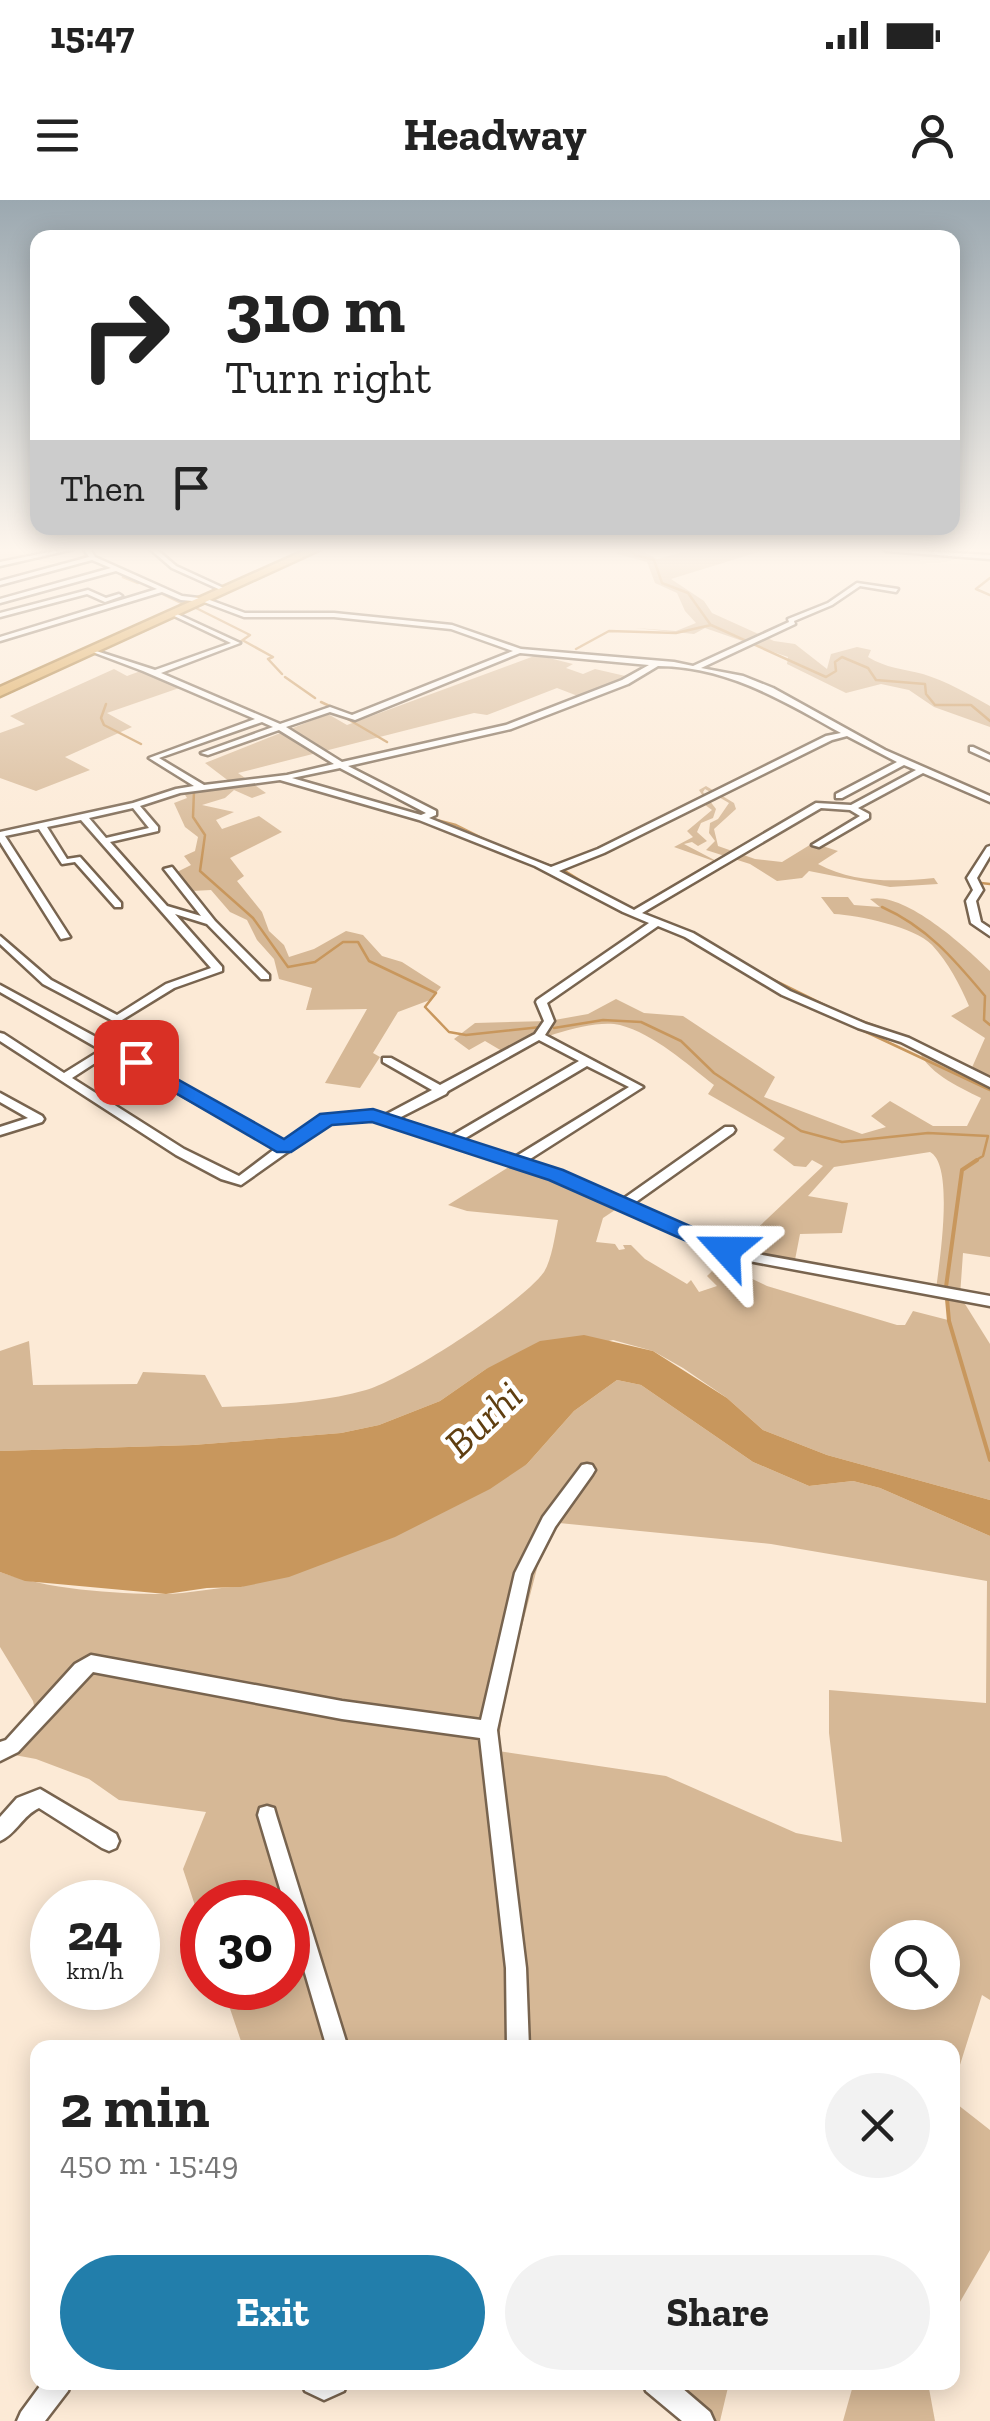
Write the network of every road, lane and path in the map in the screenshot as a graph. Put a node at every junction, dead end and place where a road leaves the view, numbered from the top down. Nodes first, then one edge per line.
1 (86, 653) edge
2 (99, 653) edge
3 (210, 653) edge
4 (516, 653) edge
5 (537, 653) edge
6 (727, 653) edge
7 (657, 664) junction
8 (695, 667) junction
9 (154, 673) junction
10 (0, 692) edge
11 (263, 719) junction
12 (280, 727) junction
13 (849, 733) junction
14 (973, 749) dead end
15 (205, 753) dead end
16 (990, 758) edge
17 (904, 762) junction
18 (341, 765) junction
19 (922, 770) junction
20 (280, 778) junction
21 (202, 787) junction
22 (839, 796) dead end
23 (990, 799) edge
24 (134, 805) junction
25 (852, 808) junction
26 (84, 817) junction
27 (422, 818) junction
28 (42, 826) junction
29 (0, 835) edge
30 (104, 841) junction
31 (816, 845) dead end
32 (990, 849) edge
33 (170, 870) dead end
34 (553, 870) junction
35 (118, 904) dead end
36 (163, 908) junction
37 (635, 914) junction
38 (210, 922) junction
39 (657, 922) junction
40 (990, 933) edge
41 (66, 938) dead end
42 (0, 939) edge
43 (265, 977) dead end
44 (0, 988) edge
45 (0, 1036) edge
46 (539, 1036) junction
47 (107, 1046) junction
48 (387, 1060) dead end
49 (587, 1061) junction
50 (64, 1078) junction
51 (990, 1083) edge
52 (442, 1091) junction
53 (0, 1097) edge
54 (387, 1119) junction
55 (729, 1130) dead end
56 (0, 1131) edge
57 (452, 1141) junction
58 (284, 1148) junction
59 (515, 1163) junction
60 (624, 1204) junction
61 (990, 1301) edge
62 (587, 1470) dead end
63 (488, 1730) junction
64 (0, 1752) edge
65 (267, 1815) dead end
66 (0, 1830) edge
67 (108, 1841) dead end
68 (336, 2040) edge
69 (518, 2040) edge
70 (53, 2390) edge
71 (665, 2390) edge
72 (30, 2421) edge
73 (702, 2421) edge

1 - 10 highway
2 - 9 street
3 - 9 street
4 - 12 street
5 - 7 street
6 - 8 street
7 - 8 street
7 - 18 street
8 - 13 street
9 - 11 street
11 - 12 street
11 - 21 street
12 - 15 street
12 - 18 street
13 - 17 street
13 - 34 street
14 - 16 street
17 - 19 street
17 - 22 street
18 - 20 street
18 - 27 street
19 - 23 street
19 - 25 street
20 - 21 street
20 - 27 street
21 - 24 street
24 - 26 street
24 - 30 street
25 - 31 street
25 - 37 street
26 - 28 street
26 - 30 street
27 - 34 street
28 - 29 street
28 - 35 street
29 - 41 street
30 - 36 street
32 - 40 street
33 - 38 street
34 - 37 street
36 - 38 street
36 - 42 street
37 - 39 street
38 - 43 street
39 - 46 street
39 - 51 street
44 - 47 street
45 - 50 street
46 - 49 street
46 - 52 street
47 - 50 street
47 - 58 street
48 - 52 street
49 - 57 street
49 - 59 street
50 - 58 street
52 - 54 street
53 - 56 street
54 - 57 street
54 - 58 street
55 - 60 street
57 - 59 street
59 - 60 street
60 - 61 street
62 - 63 street
63 - 64 street
63 - 69 street
65 - 68 street
66 - 67 street
70 - 72 street
71 - 73 street

